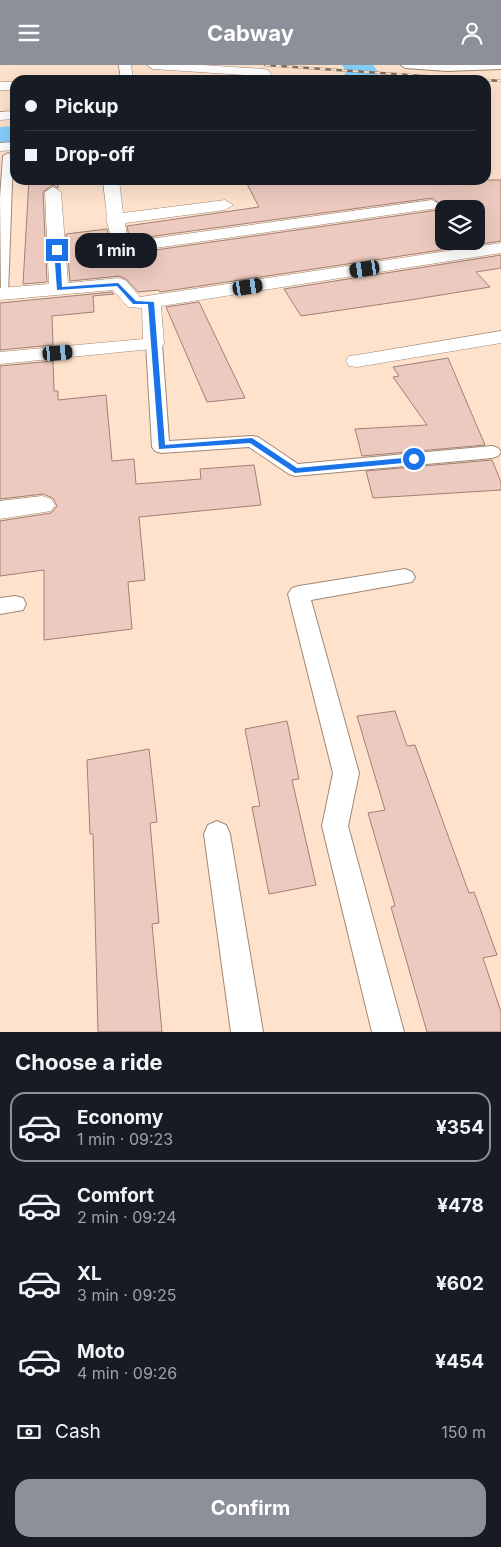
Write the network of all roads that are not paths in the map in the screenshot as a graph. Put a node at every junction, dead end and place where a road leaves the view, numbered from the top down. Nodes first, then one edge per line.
1 (153, 65) edge
2 (405, 65) edge
3 (501, 65) edge
4 (472, 66) edge
5 (196, 74) edge
6 (265, 75) edge
7 (8, 150) edge
8 (111, 185) edge
9 (53, 192) dead end
10 (225, 205) dead end
11 (432, 205) dead end
12 (114, 219) junction
13 (120, 248) junction
14 (501, 248) edge
15 (118, 284) junction
16 (59, 289) junction
17 (1, 294) edge
18 (151, 302) junction
19 (501, 337) edge
20 (154, 344) junction
21 (0, 358) edge
22 (357, 361) dead end
23 (492, 452) dead end
24 (42, 505) dead end
25 (0, 510) edge
26 (405, 577) dead end
27 (217, 834) dead end
28 (247, 1032) edge
29 (388, 1032) edge

1 - 5 street
2 - 4 lane
3 - 4 lane
5 - 6 street
7 - 17 lane
8 - 12 street
9 - 16 street
10 - 12 street
11 - 13 street
12 - 13 street
13 - 15 street
14 - 18 street
15 - 16 street
15 - 18 street
16 - 17 street
18 - 20 street
19 - 22 street
20 - 21 street
20 - 23 lane
24 - 25 street
26 - 29 lane
27 - 28 lane

